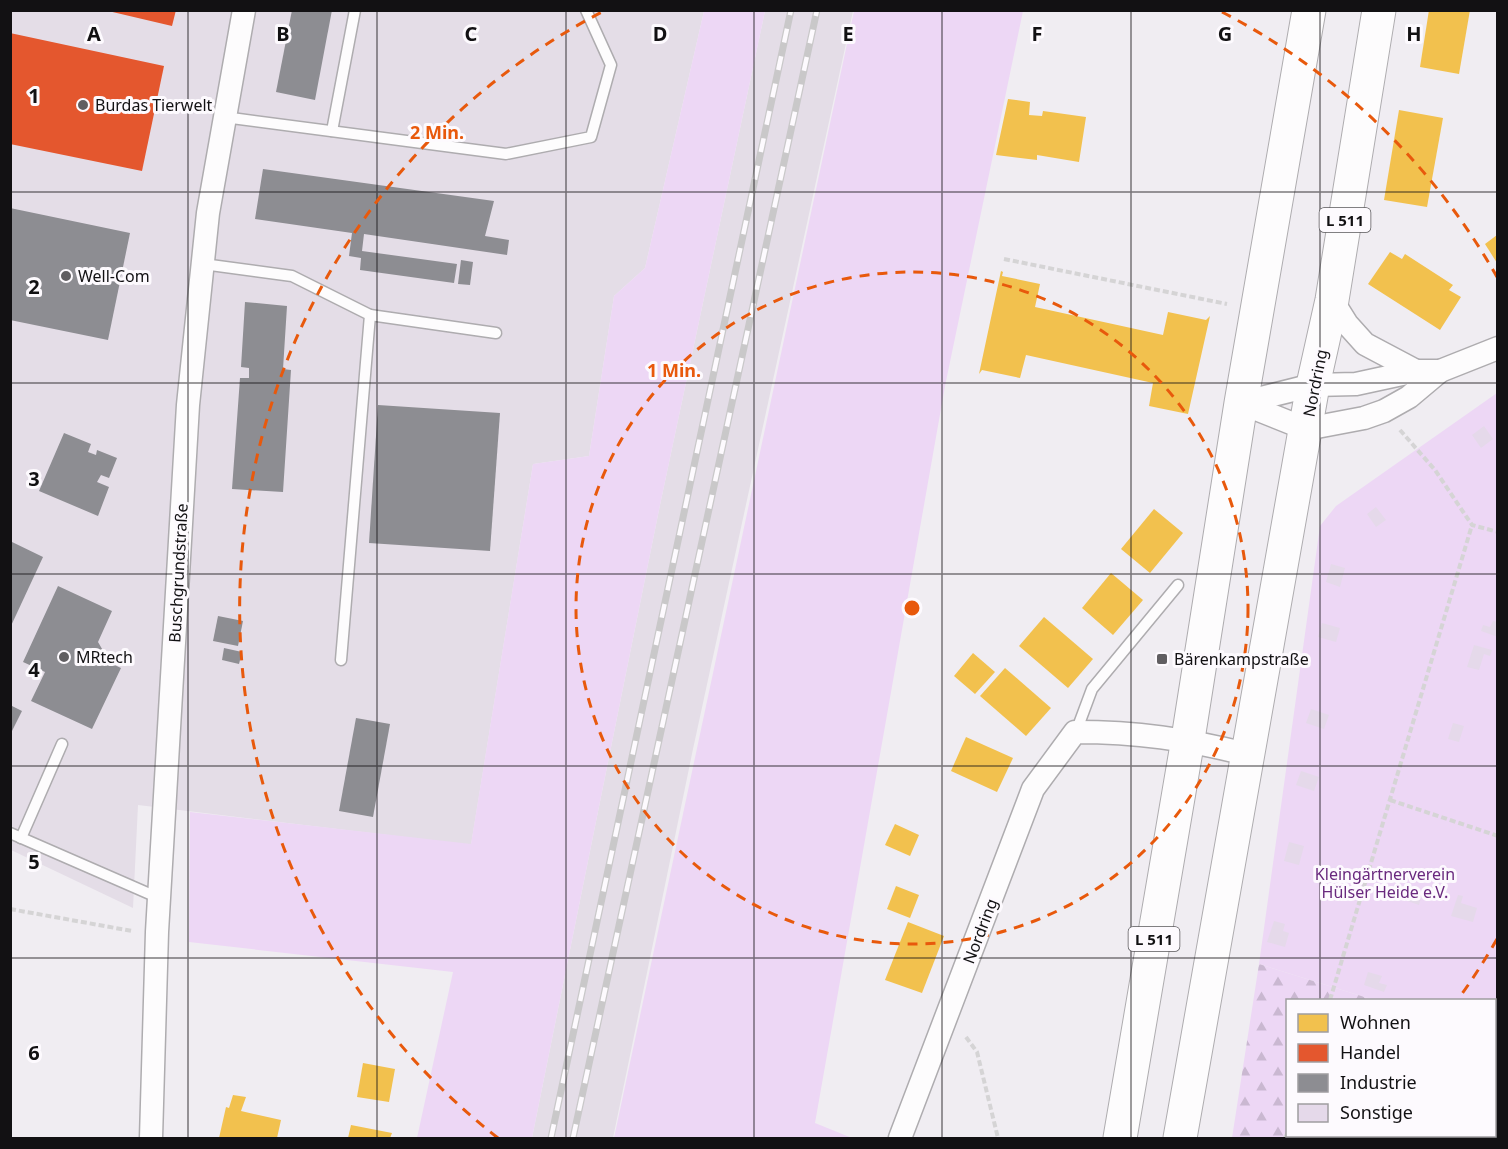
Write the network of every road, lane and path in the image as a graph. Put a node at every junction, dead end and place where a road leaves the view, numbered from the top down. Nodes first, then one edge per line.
1 (244, 10) edge
2 (356, 10) edge
3 (586, 10) edge
4 (1309, 10) edge
5 (1379, 10) edge
6 (224, 117) junction
7 (332, 131) junction
8 (1004, 259) dead end
9 (202, 264) junction
10 (1332, 300) junction
11 (1257, 311) junction
12 (370, 315) junction
13 (496, 333) dead end
14 (1497, 348) edge
15 (1416, 371) junction
16 (1440, 371) junction
17 (1313, 385) junction
18 (1241, 403) junction
19 (1384, 411) junction
20 (1306, 429) junction
21 (1472, 525) junction
22 (1497, 532) edge
23 (1178, 585) dead end
24 (341, 660) dead end
25 (1075, 732) junction
26 (1188, 739) junction
27 (62, 744) dead end
28 (1246, 754) junction
29 (1390, 800) junction
30 (10, 833) edge
31 (1497, 836) edge
32 (21, 838) junction
33 (159, 898) junction
34 (10, 909) edge
35 (157, 932) junction
36 (1330, 999) edge
37 (949, 1013) junction
38 (151, 1138) edge
39 (900, 1138) edge
40 (998, 1138) edge
41 (1120, 1138) edge
42 (1180, 1138) edge

1 - 6 street, Buschgrundstraße
2 - 7 lane
3 - 7 lane
4 - 11 main road, L 511
5 - 10 main road, Nordring / L 511
6 - 7 lane
6 - 9 street, Buschgrundstraße
8 - 11 path
9 - 12 lane
9 - 33 street, Buschgrundstraße
10 - 15 street
10 - 17 main road, Nordring / L 511
11 - 18 main road, L 511
12 - 13 lane
12 - 24 lane
14 - 16 street
15 - 16 street
15 - 17 street
16 - 19 street
17 - 18 street
17 - 20 main road, Nordring / L 511
18 - 20 street
18 - 26 main road, L 511
19 - 20 street
19 - 21 path
20 - 28 main road, Nordring / L 511
21 - 22 path
21 - 29 path
23 - 25 lane, Nordring
25 - 26 street
25 - 37 street, Nordring
26 - 28 street
26 - 41 main road, L 511
27 - 32 lane
28 - 42 main road, Nordring / L 511
29 - 31 path
29 - 36 path
30 - 32 lane
32 - 33 lane
33 - 35 street, Buschgrundstraße
34 - 35 path
35 - 38 street, Buschgrundstraße
37 - 39 street, Nordring
37 - 40 path

